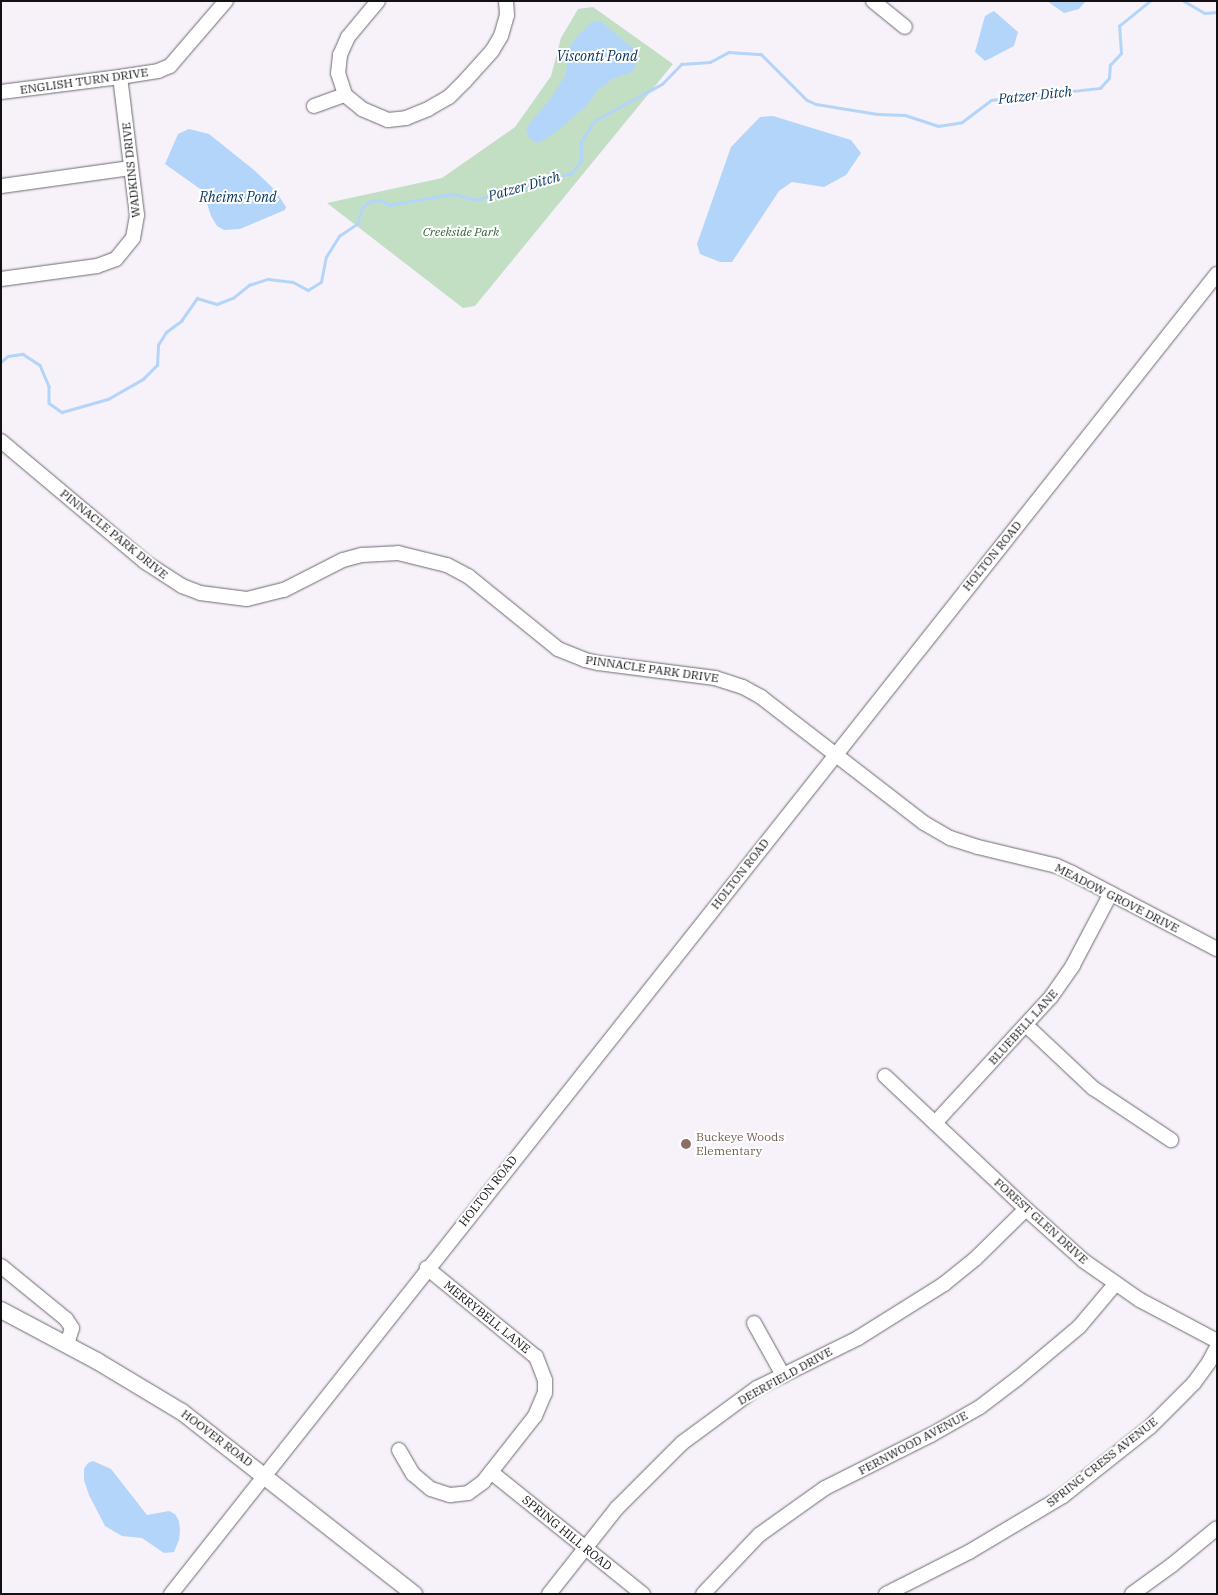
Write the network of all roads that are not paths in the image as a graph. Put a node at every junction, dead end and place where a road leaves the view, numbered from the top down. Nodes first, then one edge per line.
1 (226, 1) edge
2 (378, 1) edge
3 (506, 1) edge
4 (873, 1) edge
5 (905, 27) dead end
6 (120, 77) junction
7 (1, 92) edge
8 (345, 95) junction
9 (314, 106) dead end
10 (132, 168) junction
11 (1, 186) edge
12 (1217, 274) edge
13 (1, 279) edge
14 (1, 441) edge
15 (834, 754) junction
16 (1111, 893) junction
17 (1217, 949) edge
18 (1027, 1026) junction
19 (886, 1076) dead end
20 (935, 1122) junction
21 (1171, 1140) dead end
22 (1026, 1209) junction
23 (1, 1266) edge
24 (427, 1268) junction
25 (1116, 1283) junction
26 (1, 1310) edge
27 (754, 1323) dead end
28 (1217, 1340) edge
29 (66, 1344) junction
30 (1217, 1347) edge
31 (783, 1375) junction
32 (399, 1450) dead end
33 (491, 1472) junction
34 (264, 1474) junction
35 (1217, 1528) edge
36 (585, 1548) junction
37 (170, 1594) edge
38 (414, 1594) edge
39 (548, 1594) edge
40 (643, 1594) edge
41 (703, 1594) edge
42 (886, 1594) edge
43 (1132, 1594) edge

1 - 6 street, ENGLISH TURN DRIVE
2 - 8 street
3 - 8 street
4 - 5 street
6 - 7 street, ENGLISH TURN DRIVE
6 - 10 street, WADKINS DRIVE
8 - 9 street
10 - 11 street
10 - 13 street, WADKINS DRIVE
12 - 15 street, HOLTON ROAD
14 - 15 street, PINNACLE PARK DRIVE
15 - 16 street, MEADOW GROVE DRIVE
15 - 24 street, HOLTON ROAD
16 - 17 street, MEADOW GROVE DRIVE
16 - 18 street, BLUEBELL LANE
18 - 20 street, BLUEBELL LANE
18 - 21 street
19 - 20 street, FOREST GLEN DRIVE
20 - 22 street, FOREST GLEN DRIVE
22 - 25 street, FOREST GLEN DRIVE
22 - 31 street, DEERFIELD DRIVE
23 - 29 street
24 - 33 street, MERRYBELL LANE
24 - 34 street, HOLTON ROAD
25 - 28 street, FOREST GLEN DRIVE
25 - 41 street, FERNWOOD AVENUE
26 - 29 main road, HOOVER ROAD
27 - 31 street
29 - 34 main road, HOOVER ROAD
30 - 42 street, SPRING CRESS AVENUE
31 - 36 street, DEERFIELD DRIVE
32 - 33 street, MERRYBELL LANE
33 - 36 street, SPRING HILL ROAD
34 - 37 street, HOLTON ROAD
34 - 38 main road, HOOVER ROAD
35 - 43 street
36 - 39 street, DEERFIELD DRIVE
36 - 40 street, SPRING HILL ROAD

